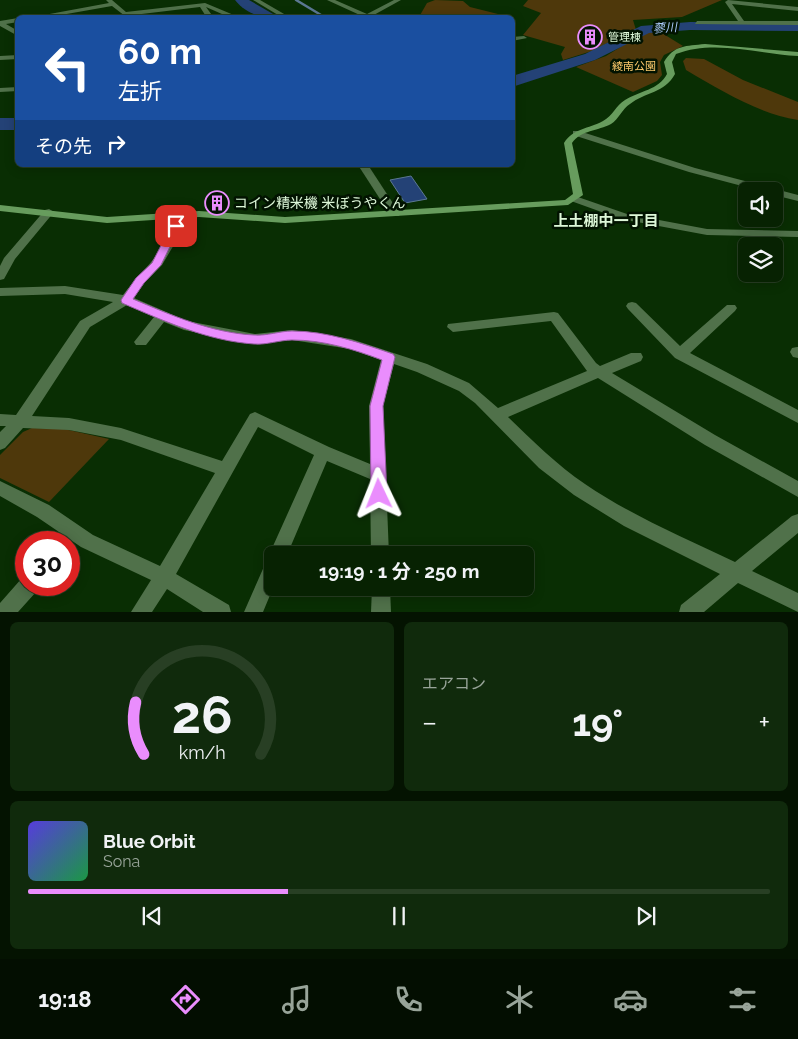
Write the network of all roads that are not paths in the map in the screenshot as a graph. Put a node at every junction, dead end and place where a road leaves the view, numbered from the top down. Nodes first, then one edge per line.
1 (256, 0) edge
2 (330, 0) edge
3 (398, 0) edge
4 (763, 0) edge
5 (110, 2) edge
6 (204, 3) edge
7 (798, 4) edge
8 (798, 9) edge
9 (46, 15) edge
10 (123, 15) edge
11 (127, 15) edge
12 (209, 15) edge
13 (231, 15) edge
14 (283, 15) edge
15 (364, 15) edge
16 (372, 15) edge
17 (15, 20) edge
18 (0, 23) edge
19 (697, 23) dead end
20 (742, 23) junction
21 (798, 23) edge
22 (15, 32) edge
23 (524, 38) dead end
24 (515, 39) edge
25 (798, 54) edge
26 (15, 57) edge
27 (0, 58) edge
28 (15, 89) edge
29 (0, 90) edge
30 (576, 134) junction
31 (364, 167) edge
32 (798, 198) edge
33 (575, 199) junction
34 (0, 208) edge
35 (49, 212) junction
36 (395, 214) junction
37 (179, 215) junction
38 (798, 234) edge
39 (0, 276) edge
40 (0, 292) edge
41 (126, 300) junction
42 (632, 306) dead end
43 (731, 308) dead end
44 (162, 316) junction
45 (453, 326) dead end
46 (141, 342) dead end
47 (680, 354) junction
48 (389, 357) junction
49 (636, 357) dead end
50 (597, 372) junction
51 (496, 414) junction
52 (798, 417) edge
53 (0, 420) edge
54 (21, 420) junction
55 (0, 443) edge
56 (323, 452) junction
57 (225, 469) junction
58 (378, 475) junction
59 (0, 488) edge
60 (798, 490) edge
61 (798, 522) edge
62 (64, 531) edge
63 (80, 540) edge
64 (282, 546) edge
65 (380, 546) edge
66 (737, 572) junction
67 (164, 577) junction
68 (264, 587) edge
69 (19, 596) edge
70 (381, 596) edge
71 (798, 603) edge
72 (5, 612) edge
73 (140, 612) edge
74 (222, 612) edge
75 (253, 612) edge
76 (381, 612) edge
77 (688, 612) edge

1 - 14 street
2 - 15 street
3 - 16 street
4 - 7 street
5 - 9 street
5 - 10 street
6 - 11 street
6 - 12 street
6 - 13 street
8 - 20 street
17 - 18 street
18 - 22 street
19 - 20 street
20 - 21 street
23 - 24 street
25 - 30 street
26 - 27 street
28 - 29 street
30 - 32 street
30 - 33 street
31 - 36 street
33 - 36 street
33 - 38 street
34 - 35 street
35 - 37 street
35 - 39 street
36 - 37 street
37 - 41 street
40 - 41 street
41 - 44 street
41 - 54 street
42 - 47 street
43 - 47 street
44 - 46 street
44 - 48 street
45 - 50 street
47 - 52 street
48 - 51 street
48 - 58 street
49 - 50 street
50 - 51 street
50 - 60 street
51 - 66 street
53 - 54 street
54 - 55 street
54 - 57 street
56 - 57 street
56 - 58 street
56 - 64 street
57 - 67 street
58 - 65 street
59 - 62 street
61 - 66 street
63 - 67 street
66 - 71 street
66 - 77 street
67 - 73 street
67 - 74 street
68 - 75 street
69 - 72 street
70 - 76 street

